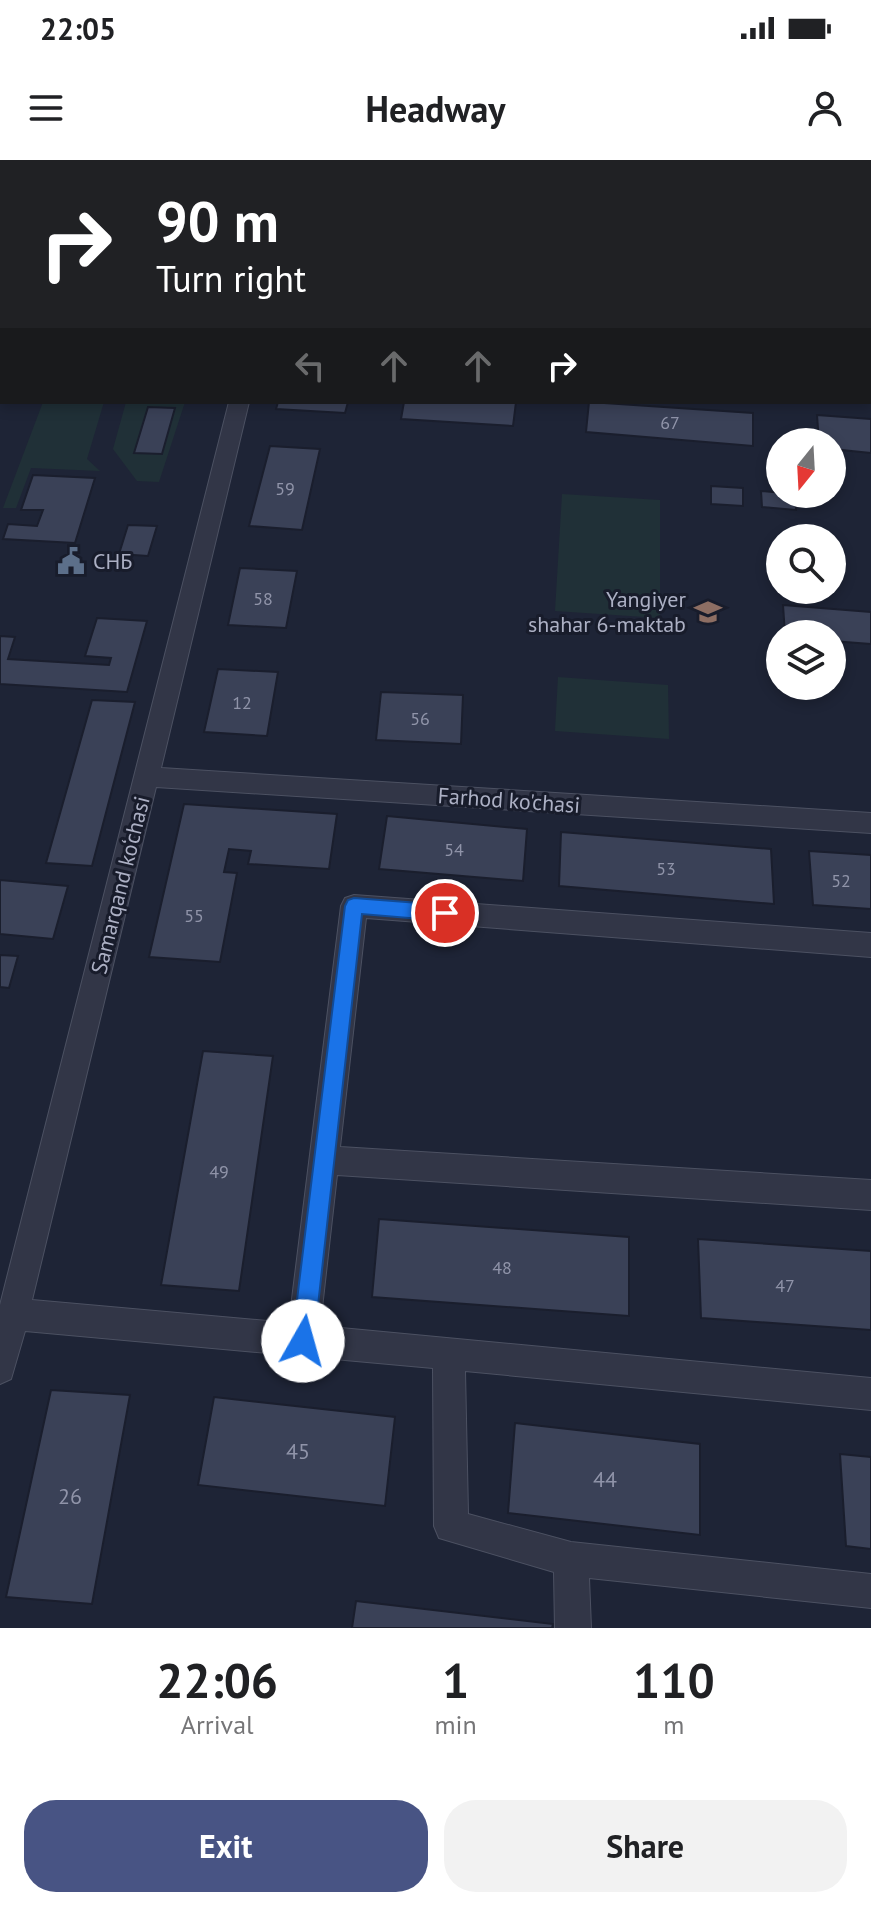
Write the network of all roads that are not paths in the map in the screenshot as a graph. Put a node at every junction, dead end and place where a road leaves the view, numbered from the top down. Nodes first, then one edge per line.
1 (239, 404) edge
2 (147, 777) junction
3 (871, 823) edge
4 (871, 945) edge
5 (324, 1160) junction
6 (871, 1195) edge
7 (14, 1314) junction
8 (303, 1341) junction
9 (449, 1354) junction
10 (0, 1368) edge
11 (871, 1394) edge
12 (571, 1559) junction
13 (871, 1591) edge
14 (573, 1628) edge

1 - 2 street, Samarqand ko‘chasi
2 - 3 street, Farhod ko'chasi
2 - 7 street, Samarqand ko‘chasi
4 - 5 street
5 - 6 street
5 - 8 street
7 - 8 street
7 - 10 street, Samarqand ko‘chasi
8 - 9 street
9 - 11 street
9 - 12 street
12 - 13 street
12 - 14 street

